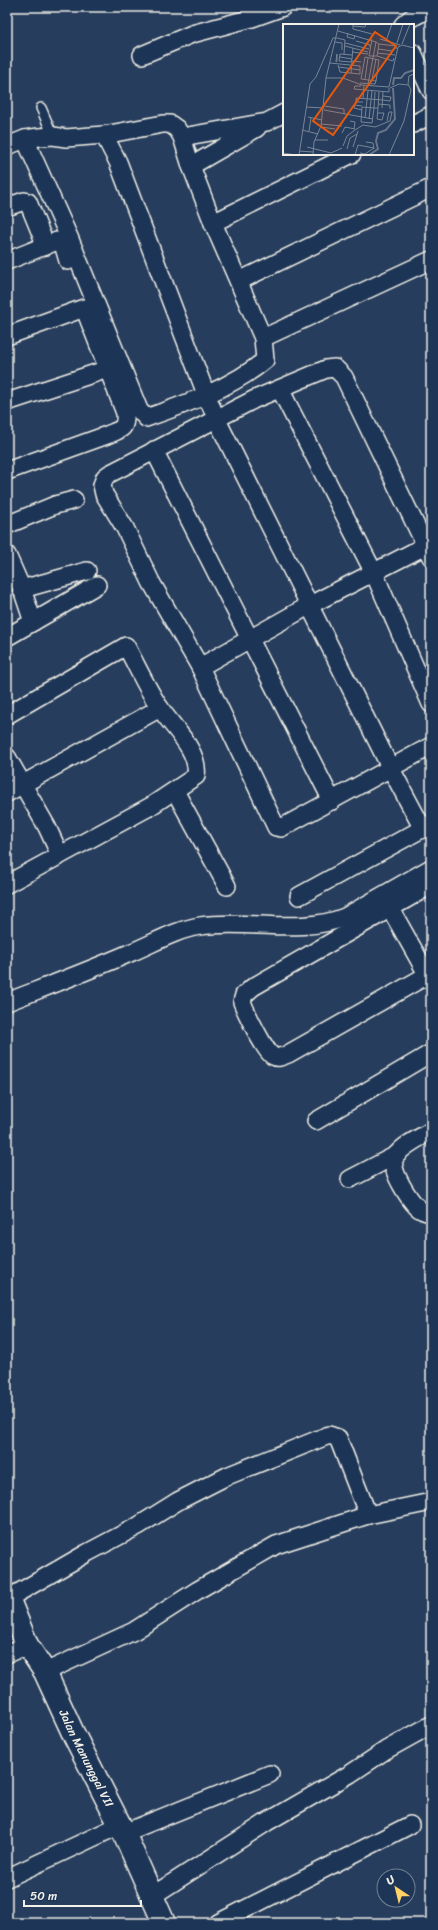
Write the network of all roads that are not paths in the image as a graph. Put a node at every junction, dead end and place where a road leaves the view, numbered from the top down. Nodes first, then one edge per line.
1 (283, 7) edge
2 (431, 8) edge
3 (249, 13) edge
4 (404, 24) edge
5 (142, 55) dead end
6 (414, 55) edge
7 (431, 91) edge
8 (41, 108) dead end
9 (283, 114) edge
10 (431, 115) edge
11 (267, 122) junction
12 (414, 124) edge
13 (104, 135) junction
14 (53, 136) junction
15 (182, 137) junction
16 (25, 139) junction
17 (7, 146) edge
18 (350, 155) edge
19 (191, 166) junction
20 (431, 188) edge
21 (7, 207) edge
22 (212, 223) junction
23 (46, 246) junction
24 (431, 260) edge
25 (7, 262) edge
26 (239, 281) junction
27 (84, 308) junction
28 (7, 336) edge
29 (263, 338) junction
30 (108, 369) junction
31 (280, 389) junction
32 (206, 394) junction
33 (7, 402) edge
34 (217, 420) junction
35 (154, 450) junction
36 (7, 471) edge
37 (74, 500) dead end
38 (7, 525) edge
39 (428, 551) edge
40 (7, 556) edge
41 (87, 571) dead end
42 (374, 573) junction
43 (97, 585) dead end
44 (22, 589) junction
45 (310, 605) junction
46 (33, 622) junction
47 (7, 637) edge
48 (250, 638) junction
49 (200, 667) junction
50 (431, 704) edge
51 (160, 708) junction
52 (7, 715) edge
53 (431, 746) edge
54 (7, 757) edge
55 (390, 767) junction
56 (14, 789) edge
57 (175, 791) junction
58 (332, 801) junction
59 (427, 827) edge
60 (60, 855) junction
61 (431, 868) edge
62 (7, 884) edge
63 (431, 885) edge
64 (226, 886) dead end
65 (299, 896) dead end
66 (387, 902) junction
67 (430, 976) edge
68 (7, 1002) edge
69 (431, 1053) edge
70 (316, 1121) dead end
71 (431, 1131) edge
72 (398, 1154) junction
73 (350, 1179) dead end
74 (431, 1213) edge
75 (431, 1502) edge
76 (368, 1515) junction
77 (8, 1597) edge
78 (28, 1644) junction
79 (7, 1654) edge
80 (45, 1672) junction
81 (431, 1725) edge
82 (270, 1774) dead end
83 (410, 1826) dead end
84 (122, 1829) junction
85 (7, 1878) edge
86 (152, 1896) junction
87 (164, 1923) edge
88 (218, 1923) edge

1 - 3 street
2 - 4 street
3 - 5 street
6 - 7 street
8 - 14 lane
9 - 11 street
10 - 12 street
11 - 15 street
11 - 19 street
13 - 14 street
13 - 15 street
13 - 32 street
14 - 16 street
15 - 19 street
16 - 17 street
16 - 32 street
18 - 22 street
19 - 22 street
20 - 26 street
21 - 23 street
22 - 26 street
23 - 25 street
23 - 27 street
24 - 29 street
26 - 29 street
27 - 28 street
27 - 30 street
29 - 32 street
30 - 33 street
30 - 36 street
31 - 34 street
31 - 39 street
31 - 42 street
32 - 34 street
34 - 35 street
34 - 45 street
35 - 48 street
35 - 49 street
37 - 38 street
39 - 42 street
40 - 44 street
41 - 44 street
42 - 45 street
42 - 50 street
43 - 46 street
44 - 46 street
45 - 48 street
45 - 55 street
46 - 47 street
48 - 49 street
48 - 58 street
49 - 58 street
51 - 52 street
51 - 56 street
51 - 57 street
53 - 55 street
54 - 56 street
55 - 58 street
55 - 59 street
56 - 60 street
57 - 60 street
57 - 64 street
59 - 65 street
60 - 62 street
61 - 66 street
63 - 66 street
66 - 67 street
66 - 67 street
66 - 68 street
69 - 70 street
71 - 72 street
72 - 73 street
72 - 74 street
75 - 76 street
76 - 77 street
76 - 80 street
77 - 78 street, Jalan Manunggal VII
78 - 79 street
78 - 80 street, Jalan Manunggal VII
80 - 84 street, Jalan Manunggal VII
81 - 86 street
82 - 84 street
83 - 88 street
84 - 85 street
84 - 86 street, Jalan Manunggal VII
86 - 87 street, Jalan Manunggal VII

